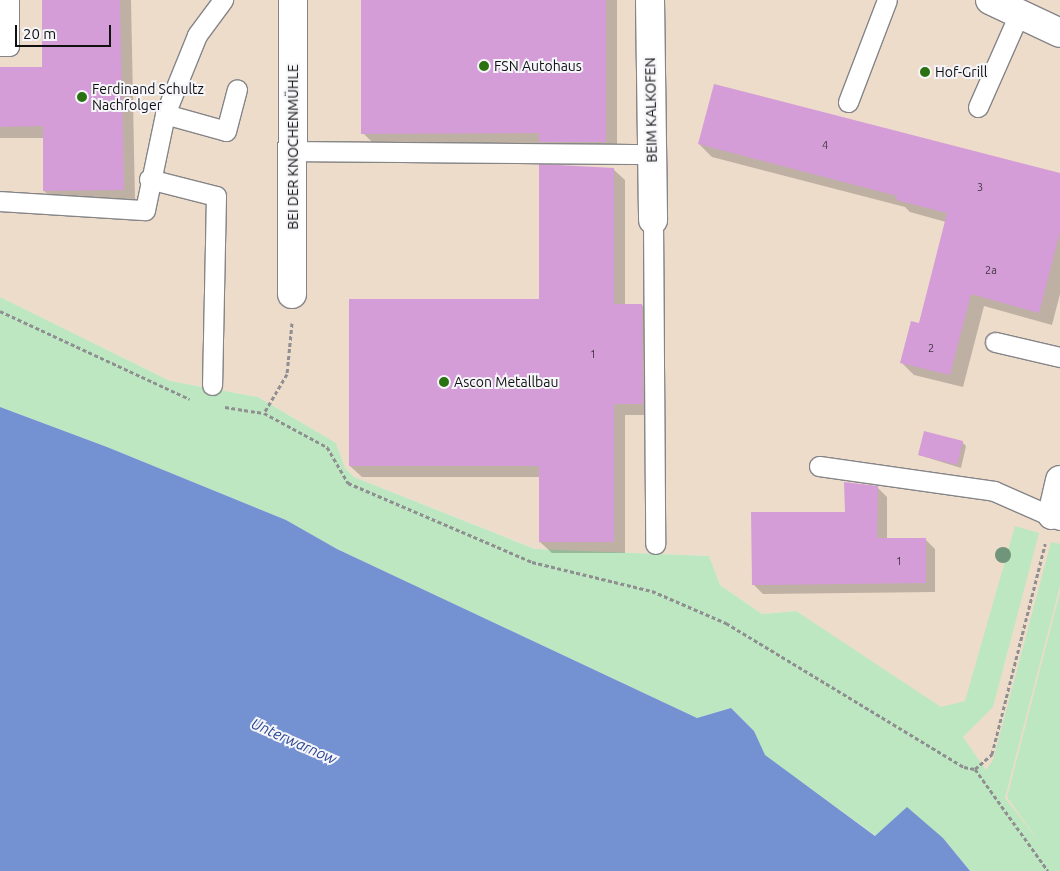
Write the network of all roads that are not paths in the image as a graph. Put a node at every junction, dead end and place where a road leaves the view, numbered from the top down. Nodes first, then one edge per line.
1 (9, 0) edge
2 (223, 0) edge
3 (293, 0) edge
4 (650, 0) edge
5 (887, 0) edge
6 (990, 0) edge
7 (1020, 14) junction
8 (1059, 28) edge
9 (0, 46) edge
10 (237, 89) dead end
11 (848, 102) dead end
12 (978, 107) dead end
13 (165, 114) junction
14 (295, 151) junction
15 (652, 154) junction
16 (149, 179) junction
17 (0, 201) edge
18 (652, 220) joint
19 (292, 294) road end
20 (995, 342) dead end
21 (1060, 357) edge
22 (212, 385) dead end
23 (820, 466) dead end
24 (1060, 480) edge
25 (1056, 517) edge
26 (655, 544) dead end

1 - 9 lane
2 - 13 lane
3 - 14 street, BEI DER KNOCHENMÜHLE
4 - 15 street, BEIM KALKOFEN
5 - 11 lane
6 - 7 street
7 - 8 street
7 - 12 lane
10 - 13 lane
13 - 16 lane
14 - 15 lane
14 - 19 street, BEI DER KNOCHENMÜHLE
15 - 18 street, BEIM KALKOFEN
16 - 17 lane
16 - 22 lane
18 - 26 lane
20 - 21 lane
23 - 25 lane
24 - 25 street

